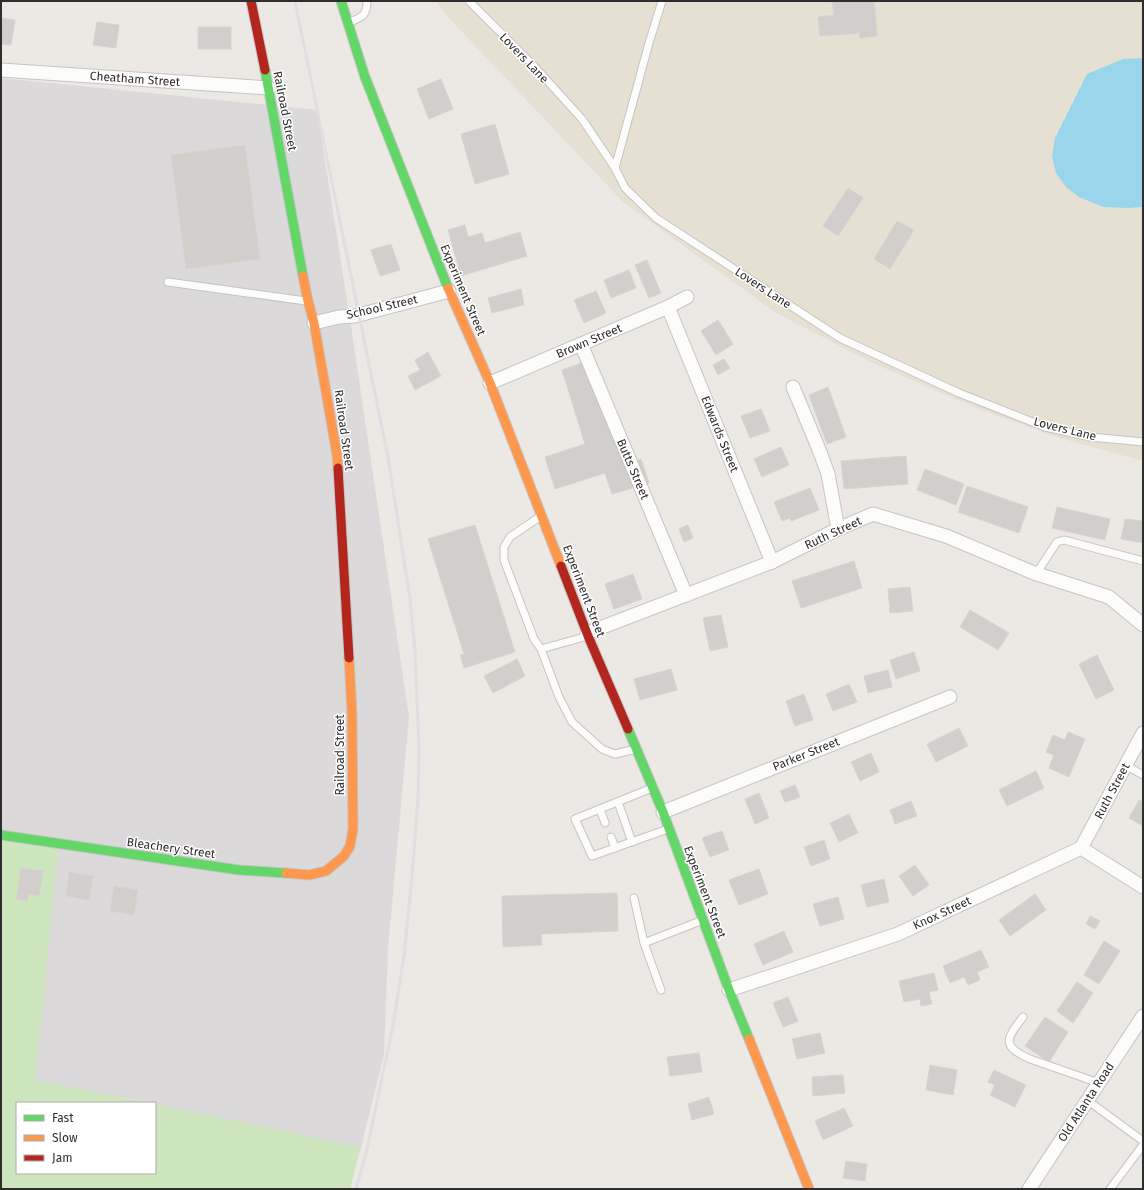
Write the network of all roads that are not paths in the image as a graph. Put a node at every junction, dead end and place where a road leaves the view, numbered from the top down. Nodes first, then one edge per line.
1 (251, 1) edge
2 (341, 1) edge
3 (367, 1) edge
4 (469, 1) edge
5 (662, 1) edge
6 (348, 23) junction
7 (1, 70) edge
8 (269, 88) junction
9 (615, 168) junction
10 (168, 282) dead end
11 (449, 291) junction
12 (687, 297) dead end
13 (308, 301) junction
14 (668, 307) junction
15 (314, 323) junction
16 (581, 344) junction
17 (490, 383) junction
18 (793, 387) dead end
19 (1143, 442) edge
20 (542, 516) junction
21 (838, 529) junction
22 (1143, 561) edge
23 (772, 562) junction
24 (1036, 574) junction
25 (686, 595) junction
26 (1143, 625) edge
27 (587, 635) junction
28 (541, 649) junction
29 (950, 697) dead end
30 (1143, 733) edge
31 (636, 749) junction
32 (1125, 765) junction
33 (1143, 775) edge
34 (652, 788) junction
35 (618, 802) junction
36 (600, 809) junction
37 (663, 812) junction
38 (605, 823) dead end
39 (669, 829) junction
40 (1, 835) edge
41 (611, 837) dead end
42 (632, 842) junction
43 (614, 848) junction
44 (1080, 848) junction
45 (336, 864) joint
46 (1143, 887) edge
47 (634, 898) dead end
48 (703, 920) junction
49 (644, 943) junction
50 (661, 990) dead end
51 (729, 990) junction
52 (1143, 1016) edge
53 (1023, 1017) dead end
54 (1099, 1083) junction
55 (1087, 1100) junction
56 (1143, 1141) edge
57 (1143, 1145) edge
58 (809, 1189) edge
59 (1029, 1189) edge
60 (1110, 1189) edge

1 - 8 main road, Railroad Street
2 - 6 main road, Experiment Street
3 - 6 lane
4 - 9 lane, Lovers Lane
5 - 9 lane
6 - 11 main road, Experiment Street
7 - 8 street, Cheatham Street
8 - 13 main road, Railroad Street
9 - 19 lane, Lovers Lane
10 - 13 lane
11 - 15 street, School Street
11 - 17 main road, Experiment Street
12 - 14 street, Brown Street
13 - 15 main road, Railroad Street
14 - 16 street, Brown Street
14 - 23 street, Edwards Street
15 - 45 main road, Railroad Street
16 - 17 street, Brown Street
16 - 25 street, Butts Street
17 - 20 main road, Experiment Street
18 - 21 street
20 - 27 main road, Experiment Street
20 - 28 lane
21 - 23 street, Ruth Street
21 - 24 street, Ruth Street
22 - 24 lane
23 - 25 street, Ruth Street
24 - 26 street, Ruth Street
25 - 27 street, Ruth Street
27 - 28 lane
27 - 31 main road, Experiment Street
28 - 31 lane
29 - 37 street, Parker Street
30 - 32 street, Ruth Street
31 - 34 main road, Experiment Street
32 - 33 lane
32 - 44 street, Ruth Street
34 - 35 lane
34 - 37 main road, Experiment Street
35 - 36 lane
35 - 42 lane
36 - 38 lane
36 - 43 lane
37 - 39 main road, Experiment Street
39 - 42 lane
39 - 48 main road, Experiment Street
40 - 45 main road, Bleachery Street
41 - 43 lane
42 - 43 lane
44 - 46 street
44 - 51 street, Knox Street
47 - 49 lane
48 - 49 lane
48 - 51 main road, Experiment Street
49 - 50 lane
51 - 58 main road, Experiment Street
52 - 54 street, Old Atlanta Road
53 - 54 lane
54 - 55 street, Old Atlanta Road
55 - 56 lane
55 - 59 street, Old Atlanta Road
57 - 60 lane

